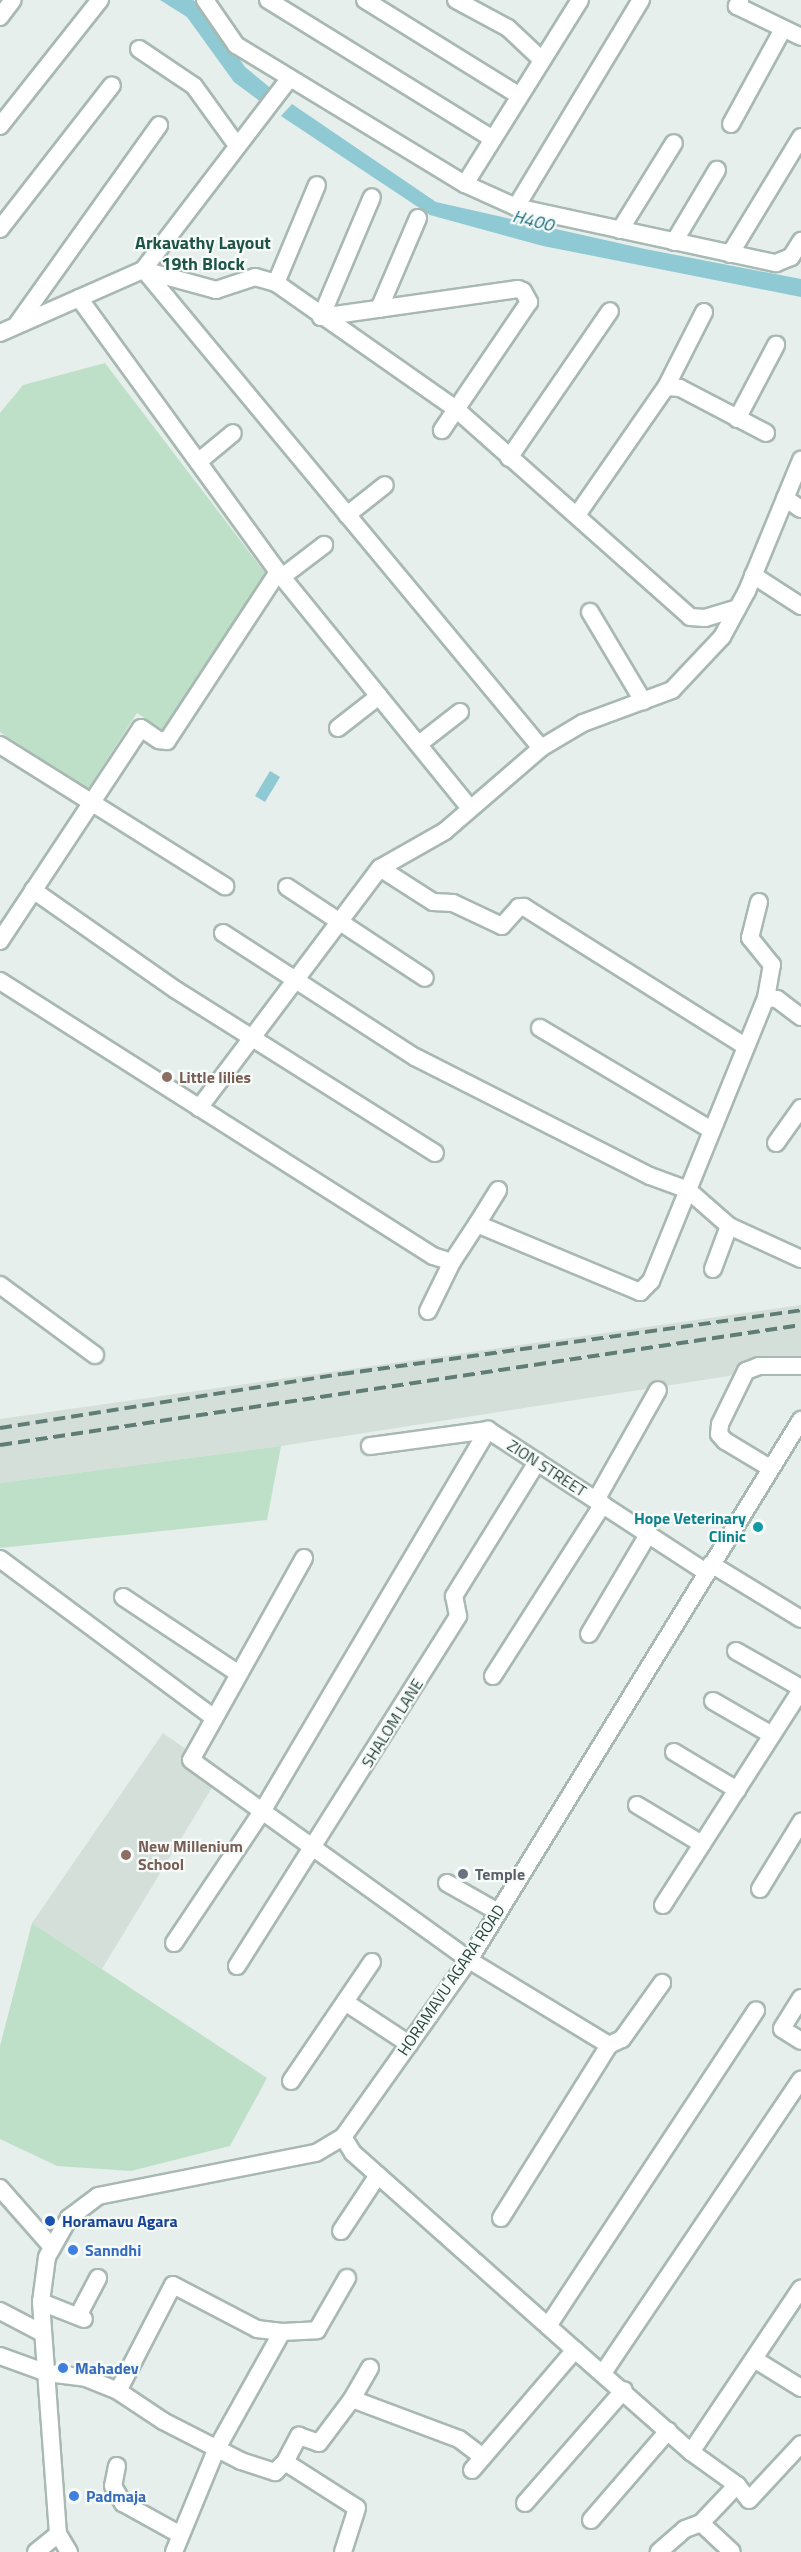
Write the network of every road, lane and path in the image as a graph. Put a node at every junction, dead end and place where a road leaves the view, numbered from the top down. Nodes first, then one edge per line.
1 (13, 0) edge
2 (100, 0) edge
3 (205, 0) edge
4 (268, 0) edge
5 (365, 0) edge
6 (456, 0) edge
7 (580, 0) edge
8 (641, 0) edge
9 (740, 0) edge
10 (0, 16) edge
11 (783, 29) junction
12 (801, 37) edge
13 (139, 49) dead end
14 (542, 60) junction
15 (285, 84) junction
16 (111, 85) dead end
17 (518, 95) junction
18 (731, 124) dead end
19 (0, 126) edge
20 (159, 126) dead end
21 (801, 137) edge
22 (493, 139) junction
23 (674, 143) dead end
24 (236, 144) junction
25 (717, 170) dead end
26 (465, 184) junction
27 (317, 185) dead end
28 (372, 197) dead end
29 (516, 207) junction
30 (418, 218) dead end
31 (0, 230) edge
32 (621, 230) junction
33 (801, 241) edge
34 (674, 242) junction
35 (730, 254) junction
36 (143, 270) junction
37 (276, 283) junction
38 (79, 298) junction
39 (379, 309) junction
40 (610, 311) dead end
41 (704, 312) dead end
42 (321, 317) junction
43 (17, 323) junction
44 (0, 333) edge
45 (776, 345) dead end
46 (666, 387) junction
47 (456, 409) junction
48 (738, 418) junction
49 (442, 430) dead end
50 (233, 433) dead end
51 (766, 434) dead end
52 (509, 458) junction
53 (801, 459) edge
54 (198, 462) junction
55 (385, 485) dead end
56 (785, 498) junction
57 (801, 509) edge
58 (577, 514) junction
59 (347, 515) junction
60 (324, 545) dead end
61 (280, 575) junction
62 (753, 575) junction
63 (801, 606) edge
64 (737, 608) junction
65 (590, 612) dead end
66 (379, 696) junction
67 (643, 701) junction
68 (460, 712) dead end
69 (338, 728) dead end
70 (419, 744) junction
71 (0, 745) edge
72 (541, 748) junction
73 (91, 804) junction
74 (470, 808) junction
75 (380, 868) junction
76 (225, 886) dead end
77 (287, 887) dead end
78 (33, 890) junction
79 (759, 902) dead end
80 (337, 923) junction
81 (223, 933) dead end
82 (0, 940) edge
83 (296, 978) junction
84 (425, 978) dead end
85 (0, 981) edge
86 (766, 998) junction
87 (801, 1017) edge
88 (540, 1028) dead end
89 (252, 1038) junction
90 (745, 1046) junction
91 (199, 1108) junction
92 (801, 1108) edge
93 (711, 1130) junction
94 (776, 1143) dead end
95 (435, 1153) dead end
96 (498, 1190) dead end
97 (688, 1190) junction
98 (477, 1224) junction
99 (729, 1226) junction
100 (801, 1259) edge
101 (452, 1262) junction
102 (713, 1269) dead end
103 (0, 1285) edge
104 (428, 1311) dead end
105 (95, 1355) dead end
106 (801, 1366) edge
107 (658, 1390) dead end
108 (801, 1420) edge
109 (488, 1430) junction
110 (370, 1446) dead end
111 (537, 1462) junction
112 (770, 1468) junction
113 (599, 1502) junction
114 (649, 1533) junction
115 (0, 1558) edge
116 (304, 1558) dead end
117 (709, 1568) junction
118 (123, 1597) dead end
119 (801, 1619) edge
120 (589, 1634) dead end
121 (735, 1651) dead end
122 (239, 1674) junction
123 (493, 1676) dead end
124 (801, 1689) edge
125 (713, 1701) dead end
126 (214, 1718) junction
127 (772, 1735) junction
128 (674, 1752) dead end
129 (737, 1790) junction
130 (637, 1805) dead end
131 (262, 1810) junction
132 (801, 1822) edge
133 (702, 1844) junction
134 (316, 1847) junction
135 (447, 1883) dead end
136 (760, 1889) dead end
137 (663, 1905) dead end
138 (498, 1912) junction
139 (174, 1943) dead end
140 (469, 1960) junction
141 (372, 1962) dead end
142 (237, 1966) dead end
143 (662, 1983) dead end
144 (801, 1998) edge
145 (345, 2002) junction
146 (756, 2010) dead end
147 (801, 2041) edge
148 (409, 2044) junction
149 (609, 2045) junction
150 (801, 2080) edge
151 (291, 2081) dead end
152 (343, 2138) junction
153 (378, 2175) junction
154 (0, 2188) edge
155 (501, 2218) dead end
156 (340, 2231) dead end
157 (52, 2247) junction
158 (98, 2278) dead end
159 (347, 2278) dead end
160 (801, 2288) edge
161 (41, 2302) junction
162 (796, 2309) edge
163 (0, 2312) edge
164 (548, 2326) junction
165 (282, 2332) junction
166 (42, 2333) junction
167 (575, 2350) junction
168 (0, 2356) edge
169 (754, 2359) junction
170 (370, 2368) dead end
171 (47, 2373) junction
172 (603, 2373) junction
173 (801, 2388) edge
174 (624, 2390) junction
175 (118, 2391) junction
176 (352, 2399) junction
177 (668, 2431) junction
178 (801, 2444) edge
179 (216, 2450) junction
180 (691, 2452) junction
181 (483, 2457) junction
182 (285, 2462) junction
183 (117, 2466) dead end
184 (472, 2470) dead end
185 (737, 2485) junction
186 (525, 2503) dead end
187 (591, 2520) dead end
188 (701, 2523) junction
189 (58, 2534) junction
190 (181, 2535) junction
191 (36, 2552) edge
192 (49, 2552) edge
193 (69, 2552) edge
194 (174, 2552) edge
195 (343, 2552) edge
196 (659, 2552) edge
197 (732, 2552) edge

1 - 10 street
2 - 19 street
3 - 15 street
4 - 22 street
5 - 17 street
6 - 14 street
7 - 14 street
8 - 29 street
9 - 11 street
11 - 12 street
11 - 18 street
13 - 24 street
14 - 17 street
15 - 24 street
15 - 26 street
16 - 31 street
17 - 22 street
20 - 43 street
21 - 35 street
22 - 26 street
23 - 32 street
24 - 36 street
25 - 34 street
26 - 29 street
27 - 37 street
28 - 42 street
29 - 32 street
30 - 39 street
32 - 34 street
33 - 35 street
34 - 35 street
36 - 37 street
36 - 38 street
36 - 59 street
37 - 42 street
38 - 43 street
38 - 54 street
39 - 42 street
39 - 47 street
40 - 52 street
41 - 46 street
42 - 47 street
43 - 44 street
45 - 48 street
46 - 48 street
46 - 58 street
47 - 49 street
47 - 52 street
48 - 51 street
50 - 54 street
52 - 58 street
53 - 56 street
54 - 61 street
55 - 59 street
56 - 57 street
56 - 62 street
58 - 64 street
59 - 72 street
60 - 61 street
61 - 66 street
61 - 73 street
62 - 63 street
62 - 64 street
64 - 67 street
65 - 67 street
66 - 69 street
66 - 70 street
67 - 72 street
68 - 70 street
70 - 74 street
71 - 73 street
72 - 74 street
73 - 76 street
73 - 78 street
74 - 75 street
75 - 80 street
75 - 90 street
77 - 80 street
78 - 82 street
78 - 89 street
79 - 86 street
80 - 83 street
80 - 84 street
81 - 83 street
83 - 89 street
83 - 97 street
85 - 91 street
86 - 87 street
86 - 90 street
88 - 93 street
89 - 91 street
89 - 95 street
90 - 93 street
91 - 101 street
92 - 94 street
93 - 97 street
96 - 98 street
97 - 98 street
97 - 99 street
98 - 101 street
99 - 100 street
99 - 102 street
101 - 104 street
103 - 105 street
106 - 112 street
107 - 113 street
108 - 112 street, HORAMAVU AGARA ROAD
109 - 110 street
109 - 111 street, ZION STREET
109 - 131 street
111 - 113 street, ZION STREET
111 - 134 street, SHALOM LANE
112 - 117 street, HORAMAVU AGARA ROAD
113 - 114 street, ZION STREET
113 - 123 street
114 - 117 street, ZION STREET
114 - 120 street
115 - 126 street
116 - 122 street
117 - 119 street, ZION STREET
117 - 138 street, HORAMAVU AGARA ROAD
118 - 122 street
121 - 124 street
122 - 126 street
124 - 127 street
125 - 127 street
126 - 131 street
127 - 129 street
128 - 129 street
129 - 133 street
130 - 133 street
131 - 134 street
131 - 139 street
132 - 136 street
133 - 137 street
134 - 140 street
134 - 142 street, SHALOM LANE
135 - 138 street
138 - 140 street, HORAMAVU AGARA ROAD
140 - 148 street, HORAMAVU AGARA ROAD
140 - 149 street
141 - 145 street
143 - 149 street
144 - 147 street
145 - 148 street
145 - 151 street
146 - 164 street
148 - 152 street, HORAMAVU AGARA ROAD
149 - 155 street
150 - 172 street
152 - 153 street
152 - 157 street, HORAMAVU AGARA ROAD
153 - 156 street
153 - 164 street
154 - 157 street
157 - 161 street
158 - 161 street
159 - 165 street
160 - 162 street
161 - 166 street
162 - 169 street
163 - 166 street
164 - 167 street
165 - 175 street
165 - 179 street
166 - 171 street
167 - 172 street
167 - 181 street
168 - 171 street
169 - 173 street
169 - 180 street
170 - 176 street
171 - 175 street
171 - 189 street
172 - 174 street
174 - 177 street
174 - 186 street
175 - 179 street
176 - 181 street
176 - 182 street
177 - 180 street
177 - 187 street
178 - 185 street
179 - 182 street
179 - 190 street
180 - 185 street
181 - 184 street
182 - 195 street
183 - 190 street
185 - 188 street
188 - 196 street
188 - 197 street
189 - 191 street
189 - 192 street
189 - 193 street
190 - 194 street

